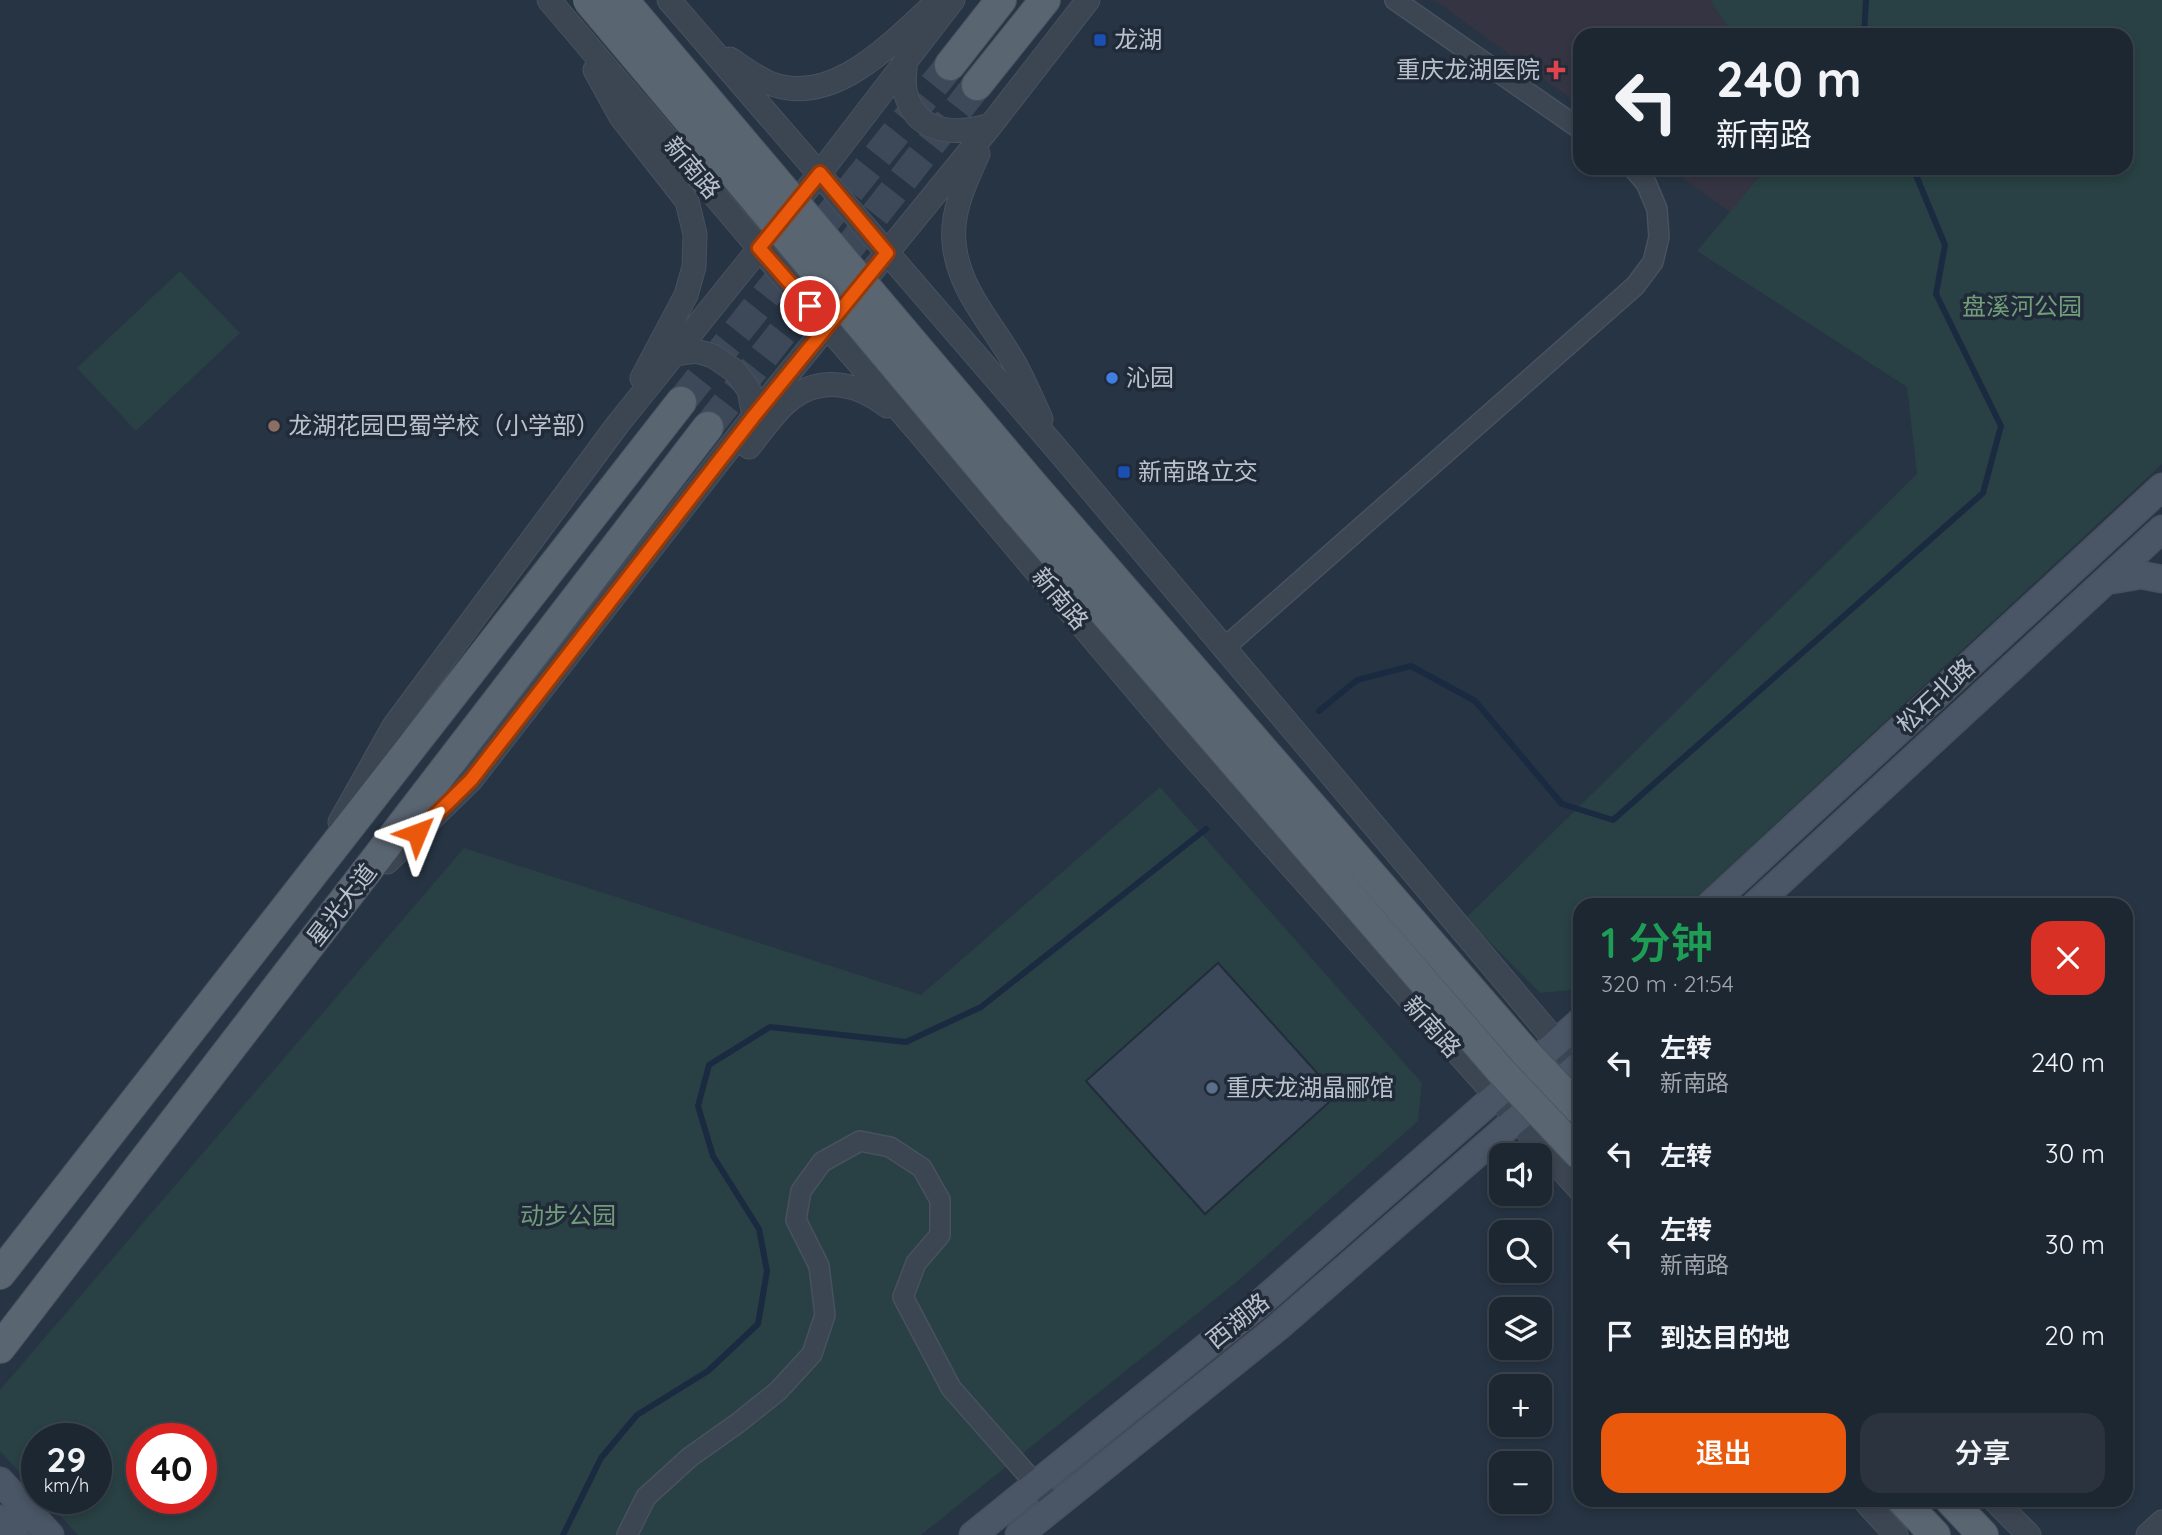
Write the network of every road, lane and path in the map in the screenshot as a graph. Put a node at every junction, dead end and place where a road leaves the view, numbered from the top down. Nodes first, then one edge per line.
1 (549, 0) edge
2 (588, 0) edge
3 (623, 0) edge
4 (669, 0) edge
5 (939, 0) edge
6 (953, 0) edge
7 (1001, 0) edge
8 (1045, 0) edge
9 (1088, 0) edge
10 (1395, 0) edge
11 (572, 27) junction
12 (710, 47) junction
13 (906, 60) junction
14 (950, 65) tunnel mouth
15 (977, 85) tunnel mouth
16 (1573, 123) edge
17 (991, 125) junction
18 (820, 173) junction
19 (1639, 175) edge
20 (759, 248) junction
21 (887, 253) junction
22 (827, 325) junction
23 (674, 354) junction
24 (681, 402) tunnel mouth
25 (754, 416) junction
26 (618, 424) junction
27 (708, 427) tunnel mouth
28 (917, 430) junction
29 (1055, 447) junction
30 (2162, 487) edge
31 (687, 503) junction
32 (2162, 529) edge
33 (2162, 579) edge
34 (2106, 581) junction
35 (1223, 649) junction
36 (310, 876) junction
37 (1718, 898) edge
38 (1763, 898) edge
39 (344, 903) junction
40 (1573, 1028) edge
41 (1556, 1043) junction
42 (1573, 1061) edge
43 (1573, 1072) edge
44 (1496, 1098) junction
45 (1573, 1103) edge
46 (1516, 1120) junction
47 (1573, 1148) edge
48 (1573, 1182) edge
49 (0, 1274) edge
50 (0, 1348) edge
51 (0, 1481) edge
52 (1036, 1483) junction
53 (1055, 1506) junction
54 (1870, 1507) edge
55 (1909, 1507) edge
56 (1957, 1507) edge
57 (2001, 1507) edge
58 (0, 1519) edge
59 (2162, 1522) edge
60 (15, 1535) edge
61 (50, 1535) edge
62 (627, 1535) edge
63 (973, 1535) edge
64 (1019, 1535) edge
65 (1896, 1535) edge
66 (1935, 1535) edge
67 (1983, 1535) edge
68 (2029, 1535) edge
69 (2148, 1535) edge

1 - 11 street, 新南路
2 - 47 main road, 新南路, bridge
3 - 45 main road, bridge
4 - 12 street
5 - 12 street
6 - 13 street
7 - 14 main road
8 - 15 main road
9 - 17 street
10 - 16 street
11 - 20 street, 新南路
11 - 26 street
12 - 18 street
13 - 17 street
13 - 18 street
17 - 21 street
17 - 29 street
18 - 20 street
18 - 21 street
19 - 35 street
20 - 22 street, 新南路
20 - 23 street
21 - 22 street
21 - 29 street
22 - 25 street
22 - 28 street, 新南路
23 - 25 street
23 - 26 street
24 - 36 main road, 星光大道
25 - 31 street
26 - 36 street
27 - 39 main road, 星光大道
28 - 31 street
28 - 44 street, 新南路
29 - 35 street
30 - 37 main road, 松石北路
31 - 39 street
32 - 34 main road, 松石北路
33 - 34 main road
34 - 38 main road, 松石北路
35 - 41 street
36 - 49 main road, 星光大道
39 - 50 main road, 星光大道
40 - 41 main road
41 - 42 street
41 - 44 main road
43 - 46 main road
44 - 46 street, 新南路
44 - 52 main road, 西湖路
46 - 48 street, 新南路
46 - 53 main road, 西湖路
51 - 61 main road
52 - 53 street
52 - 62 street
52 - 63 main road, 西湖路
53 - 64 main road, 西湖路
54 - 65 street
55 - 66 main road
56 - 67 main road
57 - 68 street
58 - 60 main road
59 - 69 street

